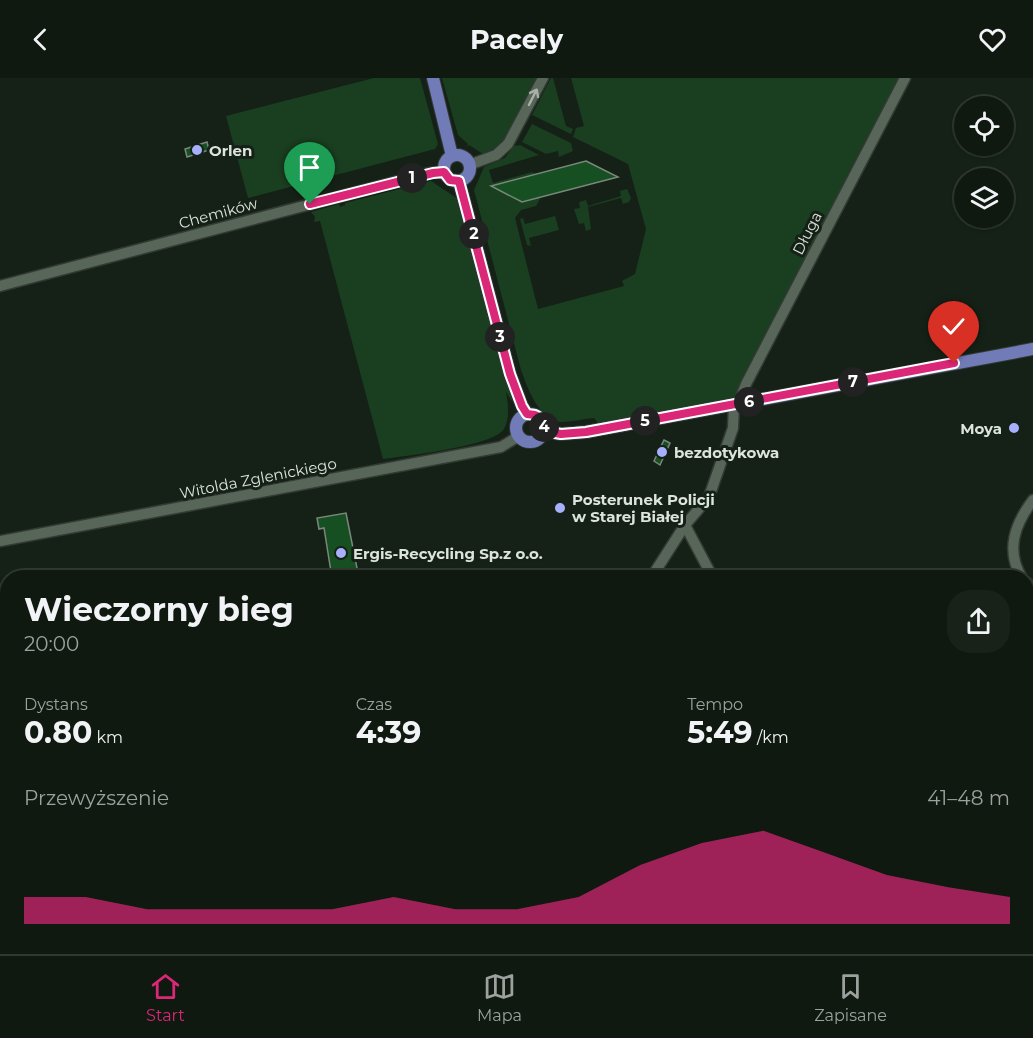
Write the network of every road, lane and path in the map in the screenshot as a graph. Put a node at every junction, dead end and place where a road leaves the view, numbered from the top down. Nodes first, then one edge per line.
1 (432, 78) edge
2 (543, 78) edge
3 (905, 78) edge
4 (452, 156) junction
5 (469, 165) junction
6 (444, 172) junction
7 (459, 181) junction
8 (0, 286) edge
9 (1033, 349) edge
10 (738, 404) junction
11 (527, 414) junction
12 (544, 431) junction
13 (519, 436) junction
14 (1033, 500) edge
15 (685, 525) junction
16 (0, 541) edge
17 (656, 570) edge
18 (709, 570) edge
19 (1017, 570) edge

1 - 4 main road
5 -> 2 street
3 - 10 street, Długa
4 - 5 main road
4 - 6 main road
5 - 7 main road
6 - 7 main road
6 - 8 street, Chemików
7 - 11 main road
9 - 10 main road
10 - 12 main road
10 - 15 street, Długa
11 - 12 main road
11 - 13 main road
12 - 13 main road
13 - 16 street, Witolda Zglenickiego
14 - 19 street
15 - 17 street, Długa
15 - 18 street

